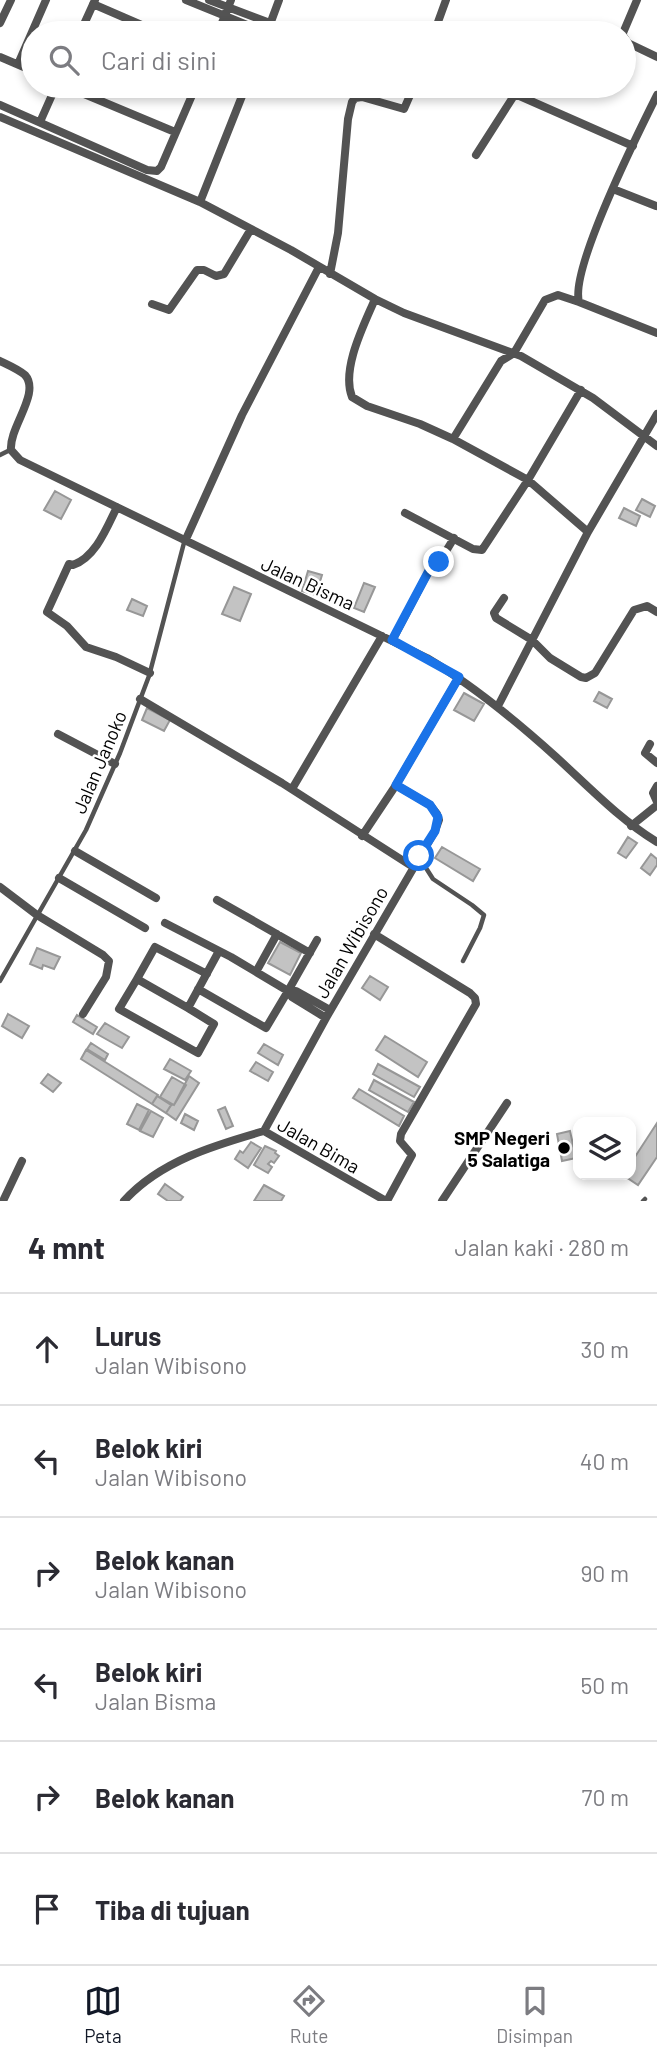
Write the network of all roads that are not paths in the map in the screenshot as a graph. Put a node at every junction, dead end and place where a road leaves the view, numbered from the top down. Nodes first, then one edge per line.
1 (11, 0) edge
2 (46, 0) edge
3 (186, 0) edge
4 (209, 0) edge
5 (279, 0) edge
6 (446, 0) edge
7 (637, 0) edge
8 (94, 2) edge
9 (228, 8) edge
10 (37, 21) edge
11 (85, 21) edge
12 (134, 21) edge
13 (248, 21) edge
14 (264, 21) edge
15 (271, 21) edge
16 (438, 21) edge
17 (629, 21) edge
18 (0, 23) edge
19 (636, 47) edge
20 (0, 57) edge
21 (21, 57) edge
22 (657, 57) edge
23 (18, 64) junction
24 (21, 65) edge
25 (657, 95) edge
26 (51, 98) edge
27 (94, 98) edge
28 (190, 98) edge
29 (241, 98) edge
30 (354, 98) edge
31 (366, 98) edge
32 (409, 98) edge
33 (512, 98) edge
34 (524, 98) edge
35 (0, 105) edge
36 (0, 117) edge
37 (40, 122) junction
38 (175, 132) junction
39 (634, 146) junction
40 (476, 155) dead end
41 (613, 189) junction
42 (200, 202) junction
43 (656, 206) edge
44 (251, 229) junction
45 (319, 267) junction
46 (330, 274) junction
47 (375, 299) junction
48 (579, 302) junction
49 (152, 304) dead end
50 (657, 333) edge
51 (514, 353) junction
52 (0, 361) edge
53 (581, 390) junction
54 (657, 414) edge
55 (642, 437) junction
56 (453, 439) junction
57 (657, 446) edge
58 (11, 450) junction
59 (0, 455) edge
60 (528, 480) junction
61 (117, 507) junction
62 (405, 513) dead end
63 (587, 532) junction
64 (454, 538) junction
65 (186, 539) junction
66 (504, 598) dead end
67 (657, 612) edge
68 (382, 636) junction
69 (392, 640) junction
70 (532, 640) junction
71 (150, 673) junction
72 (459, 677) junction
73 (140, 699) junction
74 (498, 706) junction
75 (58, 734) dead end
76 (650, 744) dead end
77 (657, 763) edge
78 (115, 764) junction
79 (396, 785) junction
80 (657, 786) edge
81 (292, 789) junction
82 (657, 803) edge
83 (631, 826) junction
84 (362, 836) junction
85 (657, 842) edge
86 (75, 850) junction
87 (419, 856) junction
88 (412, 867) junction
89 (59, 878) junction
90 (0, 887) edge
91 (156, 898) dead end
92 (217, 900) dead end
93 (37, 915) junction
94 (165, 923) dead end
95 (145, 928) dead end
96 (277, 934) junction
97 (374, 934) junction
98 (317, 940) dead end
99 (219, 951) junction
100 (310, 953) junction
101 (463, 961) dead end
102 (256, 972) junction
103 (207, 974) junction
104 (137, 979) junction
105 (0, 981) edge
106 (198, 989) junction
107 (288, 990) junction
108 (188, 1008) junction
109 (83, 1014) dead end
110 (328, 1014) junction
111 (507, 1104) dead end
112 (264, 1131) junction
113 (22, 1161) dead end
114 (2, 1201) edge
115 (124, 1201) edge
116 (386, 1201) edge
117 (442, 1201) edge

1 - 18 street
2 - 10 street
3 - 9 street
4 - 9 street
5 - 15 street
6 - 16 street
7 - 17 street
8 - 11 street
8 - 12 street
9 - 13 street
9 - 14 street
19 - 22 street
20 - 23 street
21 - 23 street
23 - 24 street
25 - 39 street
26 - 37 street
27 - 38 street
28 - 38 street
29 - 42 street
30 - 46 street
31 - 32 street
33 - 40 street
34 - 39 street
35 - 37 street
36 - 42 street
37 - 38 street
39 - 41 street
41 - 43 street
41 - 48 street
42 - 44 street
44 - 45 street
44 - 49 street
45 - 46 street
45 - 65 street
46 - 47 street
47 - 51 street
47 - 56 street
48 - 50 street
48 - 51 street
51 - 53 street
51 - 56 street
52 - 58 street
53 - 55 street
53 - 60 street
54 - 55 street
55 - 57 street
55 - 63 street
56 - 60 street
58 - 59 lane
58 - 61 street, Jalan Bisma
60 - 63 street
60 - 64 street
61 - 65 street, Jalan Bisma
61 - 71 street
62 - 64 street
63 - 70 street
64 - 69 street
65 - 68 street, Jalan Bisma
65 - 71 lane, Jalan Janoko
66 - 70 street
67 - 70 street
68 - 69 street, Jalan Bisma
68 - 81 street
69 - 72 street, Jalan Bisma
70 - 74 street
71 - 73 lane, Jalan Janoko
72 - 74 street, Jalan Bisma
72 - 79 street
73 - 78 lane, Jalan Janoko
73 - 81 street
74 - 83 street, Jalan Bisma
75 - 78 street
76 - 77 street
78 - 86 lane, Jalan Janoko
79 - 84 street
79 - 87 street, Jalan Wibisono
80 - 82 street
81 - 84 street
82 - 83 street
83 - 85 street, Jalan Bisma
84 - 88 street
86 - 89 lane, Jalan Janoko
86 - 91 street
87 - 88 street, Jalan Wibisono
87 - 101 lane
88 - 97 street, Jalan Wibisono
89 - 93 lane, Jalan Janoko
89 - 95 street
90 - 93 street
92 - 96 street
93 - 105 lane, Jalan Janoko
93 - 109 street
94 - 99 street
96 - 100 street
96 - 102 street
97 - 110 street, Jalan Wibisono
97 - 116 street
98 - 100 street
99 - 102 street
99 - 103 street
100 - 107 street
102 - 107 street
103 - 104 street
103 - 106 street
104 - 108 street
104 - 108 street
106 - 107 street
106 - 108 street
107 - 110 street
110 - 112 street, Jalan Wibisono
111 - 117 street
112 - 115 street, Jalan Bima
112 - 116 street, Jalan Bima
113 - 114 street

